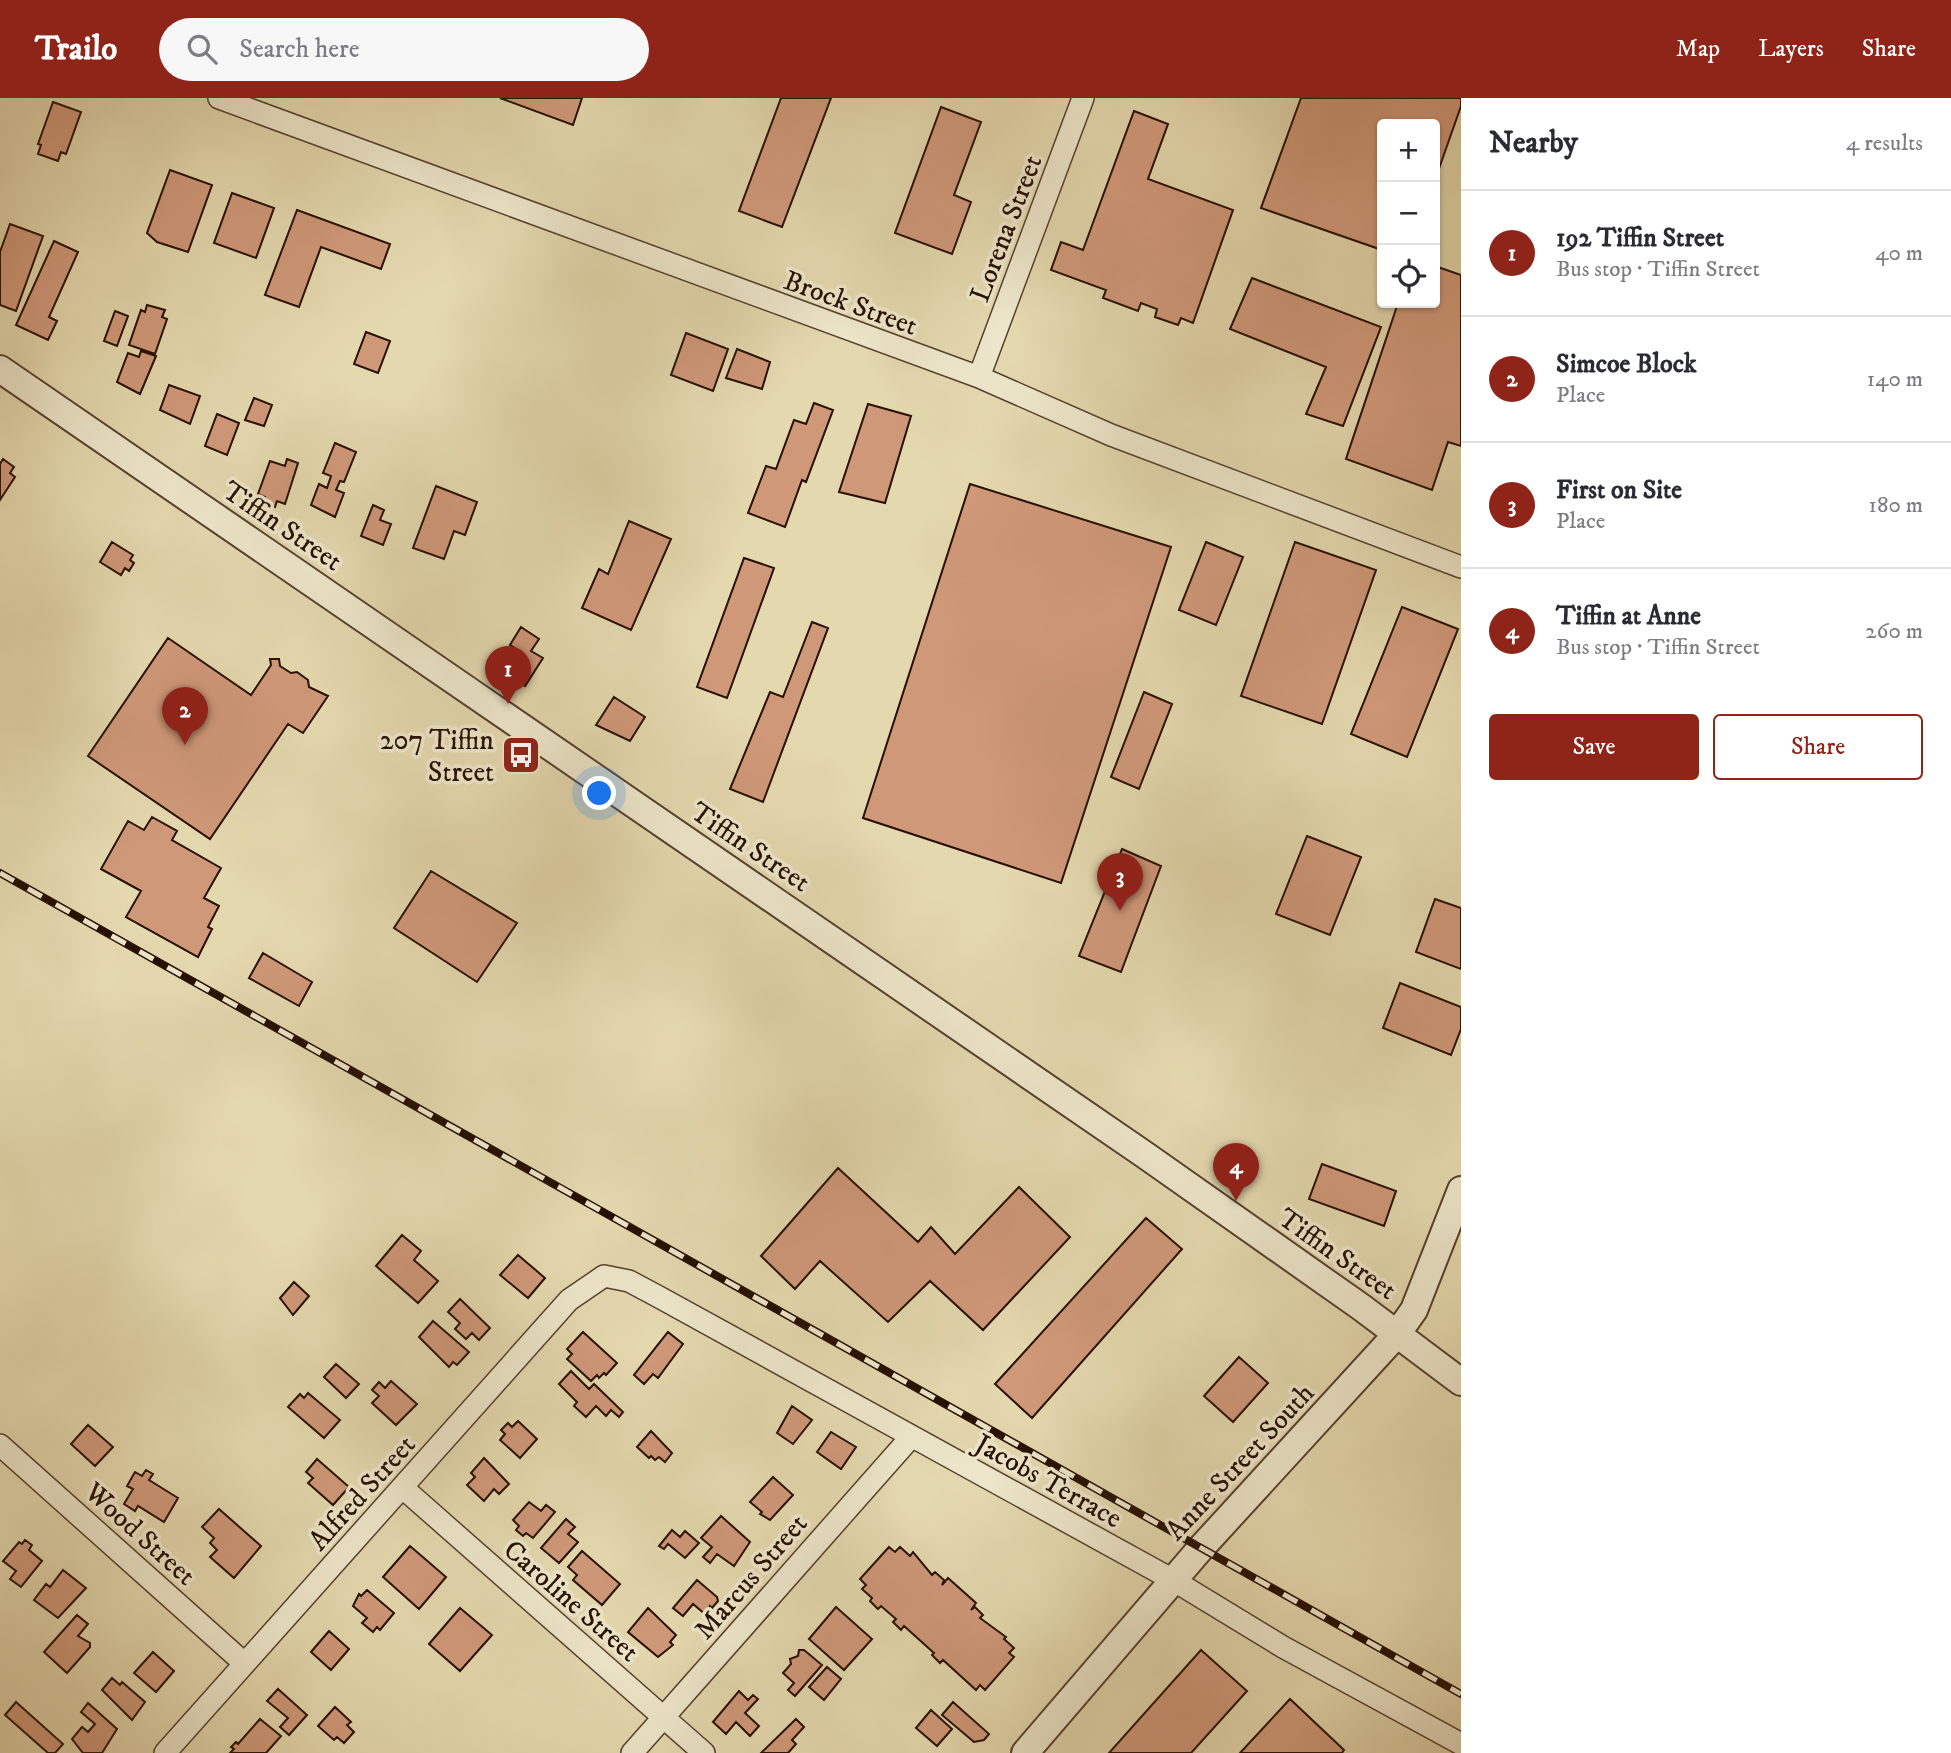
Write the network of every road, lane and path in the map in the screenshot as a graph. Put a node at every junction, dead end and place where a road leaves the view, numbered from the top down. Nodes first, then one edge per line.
1 (219, 98) edge
2 (1083, 98) edge
3 (0, 369) edge
4 (979, 377) junction
5 (1461, 567) edge
6 (1461, 1190) edge
7 (604, 1276) joint
8 (1397, 1334) junction
9 (1461, 1382) edge
10 (911, 1437) junction
11 (0, 1445) edge
12 (403, 1488) junction
13 (1173, 1580) junction
14 (244, 1663) junction
15 (663, 1717) junction
16 (1461, 1744) edge
17 (164, 1753) edge
18 (632, 1753) edge
19 (704, 1753) edge
20 (1025, 1753) edge

1 - 4 street, Brock Street
2 - 4 street, Lorena Street
3 - 8 street, Tiffin Street
4 - 5 street, Brock Street
6 - 8 street, Anne Street South
7 - 10 street, Jacobs Terrace
7 - 12 street, Alfred Street
8 - 9 street, Tiffin Street
8 - 13 street, Anne Street South
10 - 13 street, Jacobs Terrace
10 - 15 street, Marcus Street
11 - 14 street, Wood Street
12 - 14 street, Alfred Street
12 - 15 street, Caroline Street
13 - 16 street, Jacobs Terrace
13 - 20 street, Anne Street South
14 - 17 street, Alfred Street
15 - 18 street, Marcus Street
15 - 19 street, Caroline Street

